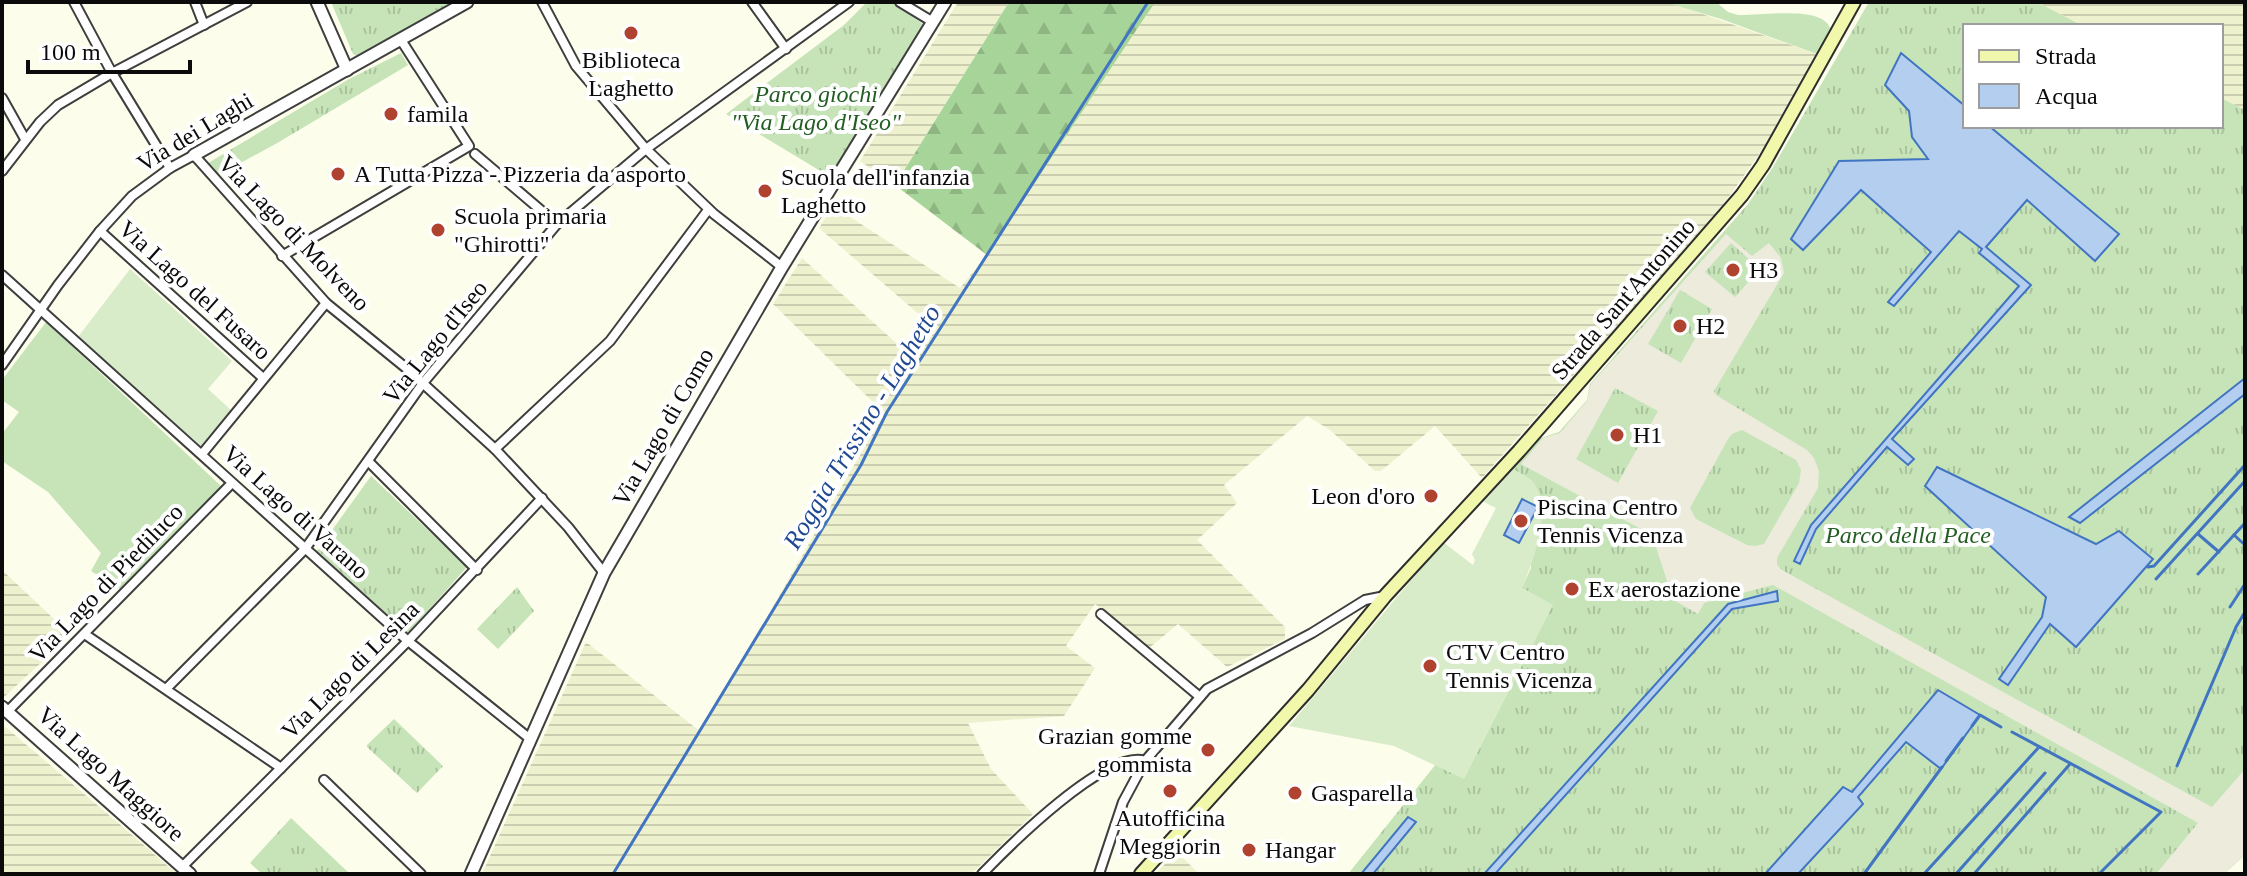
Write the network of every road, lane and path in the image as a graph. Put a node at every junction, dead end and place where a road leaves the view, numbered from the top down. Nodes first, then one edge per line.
1 (74, 2) edge
2 (195, 2) edge
3 (247, 2) edge
4 (317, 2) edge
5 (467, 2) edge
6 (542, 2) edge
7 (752, 2) edge
8 (849, 2) edge
9 (900, 2) edge
10 (945, 2) edge
11 (1854, 2) edge
12 (933, 22) junction
13 (204, 25) junction
14 (401, 40) junction
15 (786, 49) junction
16 (347, 70) junction
17 (112, 73) junction
18 (2, 98) edge
19 (25, 139) junction
20 (646, 149) junction
21 (475, 154) dead end
22 (194, 155) junction
23 (170, 168) junction
24 (2, 171) edge
25 (708, 210) junction
26 (557, 224) junction
27 (100, 231) junction
28 (282, 256) junction
29 (782, 267) junction
30 (2, 275) edge
31 (326, 303) junction
32 (41, 311) junction
33 (2, 365) edge
34 (263, 378) junction
35 (423, 383) junction
36 (495, 449) junction
37 (202, 454) junction
38 (369, 462) junction
39 (232, 483) junction
40 (542, 498) junction
41 (305, 549) junction
42 (477, 570) junction
43 (604, 573) junction
44 (1386, 595) junction
45 (1101, 614) dead end
46 (86, 635) junction
47 (408, 641) junction
48 (166, 689) junction
49 (1200, 697) junction
50 (5, 710) edge
51 (529, 738) junction
52 (1145, 761) junction
53 (281, 768) junction
54 (324, 780) dead end
55 (186, 870) edge
56 (421, 874) edge
57 (471, 874) edge
58 (982, 874) edge
59 (1099, 874) edge
60 (1141, 874) edge

1 - 17 street
2 - 13 street
3 - 13 street
4 - 16 street
5 - 14 street, Via dei Laghi
6 - 20 street
7 - 15 street
8 - 15 street, Via Lago d'Iseo
9 - 12 street
10 - 12 street, Via Lago di Como
11 - 44 main road, Strada Sant'Antonino
12 - 29 street, Via Lago di Como
13 - 17 street
14 - 16 street, Via dei Laghi
14 - 28 street
15 - 20 street, Via Lago d'Iseo
16 - 22 street, Via dei Laghi
17 - 19 street
17 - 23 street
18 - 19 street
19 - 24 street
20 - 25 street
20 - 26 street, Via Lago d'Iseo
21 - 26 street
22 - 23 street, Via dei Laghi
22 - 28 street, Via Lago di Molveno
23 - 27 street, Via dei Laghi
25 - 29 street
25 - 36 street
26 - 35 street, Via Lago d'Iseo
27 - 32 street, Via dei Laghi
27 - 34 street, Via Lago del Fusaro
28 - 31 street, Via Lago di Molveno
29 - 43 street, Via Lago di Como
30 - 32 street, Via Lago di Varano
31 - 34 street
31 - 35 street, Via Lago di Molveno
32 - 33 street, Via dei Laghi
32 - 37 street, Via Lago di Varano
34 - 37 street
35 - 36 street, Via Lago di Molveno
35 - 38 street, Via Lago d'Iseo
36 - 40 street, Via Lago di Molveno
37 - 39 street, Via Lago di Varano
38 - 41 street, Via Lago d'Iseo
38 - 42 street
39 - 41 street, Via Lago di Varano
39 - 46 street, Via Lago di Piediluco
40 - 42 street, Via Lago di Lesina
40 - 43 street, Via Lago di Molveno
41 - 47 street, Via Lago di Varano
41 - 48 street, Via Lago d'Iseo
42 - 47 street, Via Lago di Lesina
43 - 51 street, Via Lago di Como
44 - 49 street, Strada Sant'Antonino
44 - 60 main road, Strada Sant'Antonino
45 - 49 street
46 - 48 street
46 - 50 street, Via Lago di Piediluco
47 - 51 street, Via Lago di Varano
47 - 53 street, Via Lago di Lesina
48 - 53 street
49 - 52 street, Strada Sant'Antonino
50 - 55 street, Via Lago Maggiore
51 - 57 street, Via Lago di Como
52 - 58 street
52 - 59 street, Strada Sant'Antonino
53 - 55 street, Via Lago di Lesina
54 - 56 street

